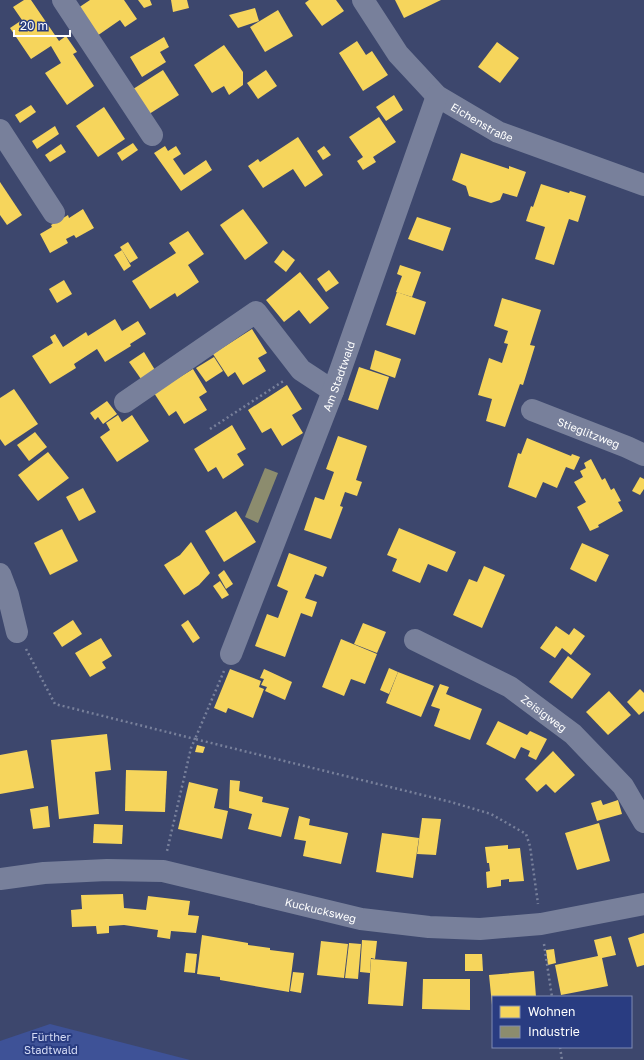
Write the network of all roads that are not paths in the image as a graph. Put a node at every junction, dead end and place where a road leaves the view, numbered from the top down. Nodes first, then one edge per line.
1 (63, 0) edge
2 (363, 0) edge
3 (436, 96) junction
4 (0, 130) edge
5 (152, 134) dead end
6 (644, 185) edge
7 (54, 213) dead end
8 (333, 391) junction
9 (125, 402) dead end
10 (532, 410) dead end
11 (644, 455) edge
12 (0, 574) edge
13 (4, 597) edge
14 (17, 632) road end
15 (415, 640) dead end
16 (231, 654) road end
17 (644, 822) edge
18 (0, 879) edge
19 (644, 904) edge

1 - 5 street
2 - 3 street, Eichenstraße
3 - 6 street, Eichenstraße
3 - 8 street, Am Stadtwald
4 - 7 street
8 - 9 street
8 - 16 street, Am Stadtwald
10 - 11 street, Stieglitzweg
12 - 13 street
13 - 14 street
15 - 17 street, Zeisigweg
18 - 19 street, Kuckucksweg

